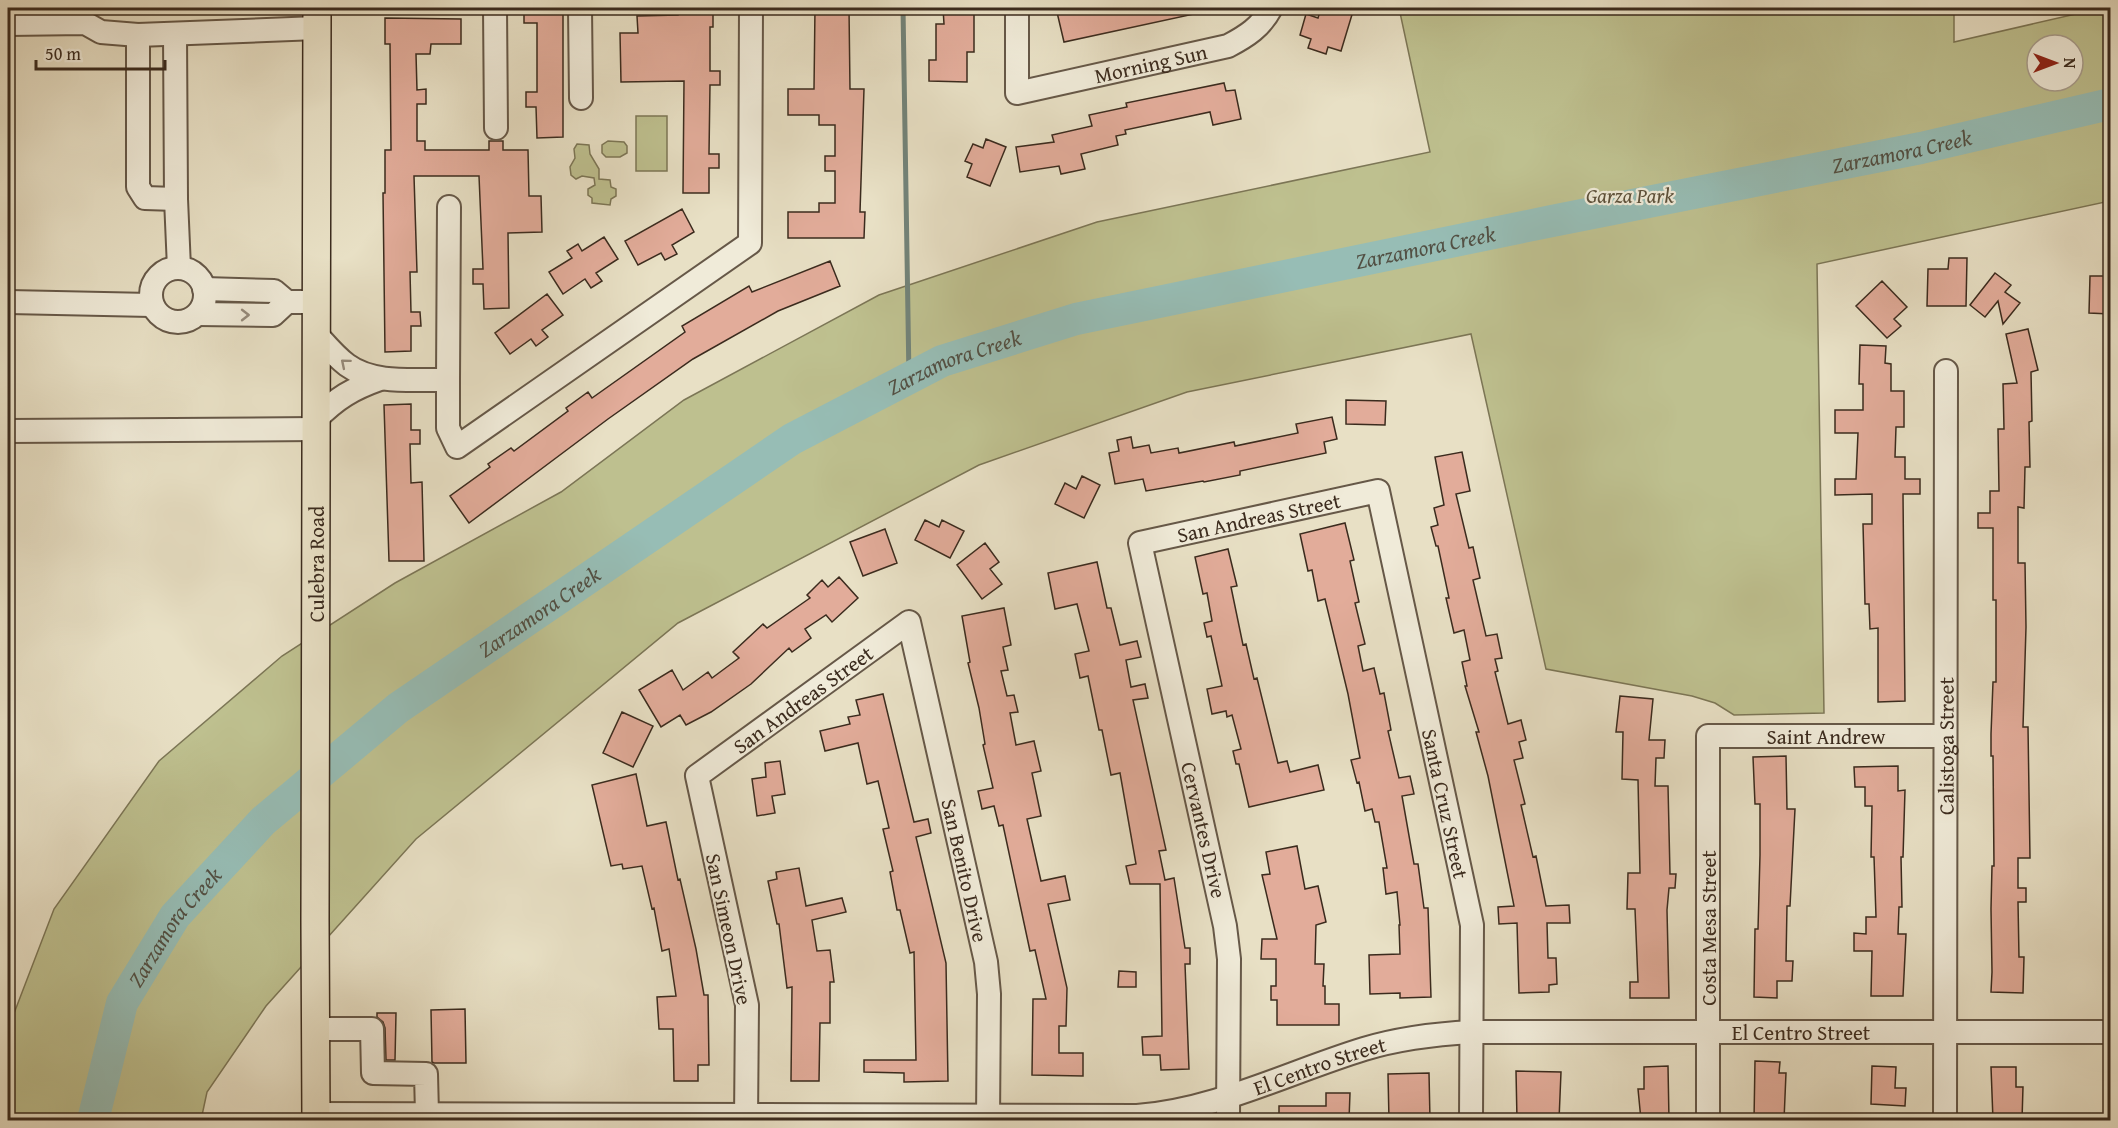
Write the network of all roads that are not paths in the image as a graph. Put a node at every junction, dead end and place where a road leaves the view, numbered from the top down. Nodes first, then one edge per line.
1 (495, 8) edge
2 (580, 8) edge
3 (751, 8) edge
4 (1017, 8) edge
5 (1271, 8) edge
6 (86, 15) edge
7 (316, 18) edge
8 (8, 24) edge
9 (175, 34) junction
10 (138, 35) junction
11 (581, 98) dead end
12 (496, 128) dead end
13 (176, 199) junction
14 (449, 207) dead end
15 (179, 268) junction
16 (204, 290) junction
17 (8, 300) edge
18 (287, 302) junction
19 (316, 302) junction
20 (151, 304) junction
21 (198, 314) junction
22 (316, 335) junction
23 (1946, 371) dead end
24 (380, 379) junction
25 (448, 380) junction
26 (316, 424) junction
27 (8, 431) edge
28 (1378, 491) joint
29 (1140, 543) joint
30 (909, 622) joint
31 (1708, 736) joint
32 (1945, 736) junction
33 (697, 776) joint
34 (316, 1029) junction
35 (1472, 1032) junction
36 (1708, 1032) junction
37 (1945, 1032) junction
38 (2110, 1032) edge
39 (1228, 1096) junction
40 (427, 1114) junction
41 (316, 1117) edge
42 (746, 1117) edge
43 (988, 1118) edge
44 (1228, 1120) edge
45 (1471, 1120) edge
46 (1708, 1120) edge
47 (1945, 1120) edge

1 - 12 street
2 - 11 street
3 - 25 street
4 - 5 street, Morning Sun
6 - 8 street
6 - 10 street
7 - 9 street
7 - 19 main road, Culebra Road
9 - 10 street
9 - 13 street
10 - 13 street
13 - 15 street
14 - 25 street
15 - 16 street
15 - 20 street
16 - 18 street
16 - 21 street
17 - 20 street
18 - 19 street
21 -> 18 street
19 - 22 main road, Culebra Road
20 - 21 street
24 -> 22 street
22 - 26 main road, Culebra Road
23 - 32 street, Calistoga Street
24 - 25 street
24 - 26 street
26 - 27 street
26 - 34 main road, Culebra Road
28 - 29 street, San Andreas Street
28 - 35 street, Santa Cruz Street
29 - 39 street, Cervantes Drive
30 - 33 street, San Andreas Street
30 - 43 street, San Benito Drive
31 - 32 street, Saint Andrew
31 - 36 street, Costa Mesa Street
32 - 37 street, Calistoga Street
33 - 42 street, San Simeon Drive
34 - 40 street
34 - 41 main road, Culebra Road
35 - 36 street, El Centro Street
35 - 39 street, El Centro Street
35 - 45 street, Santa Cruz Street
36 - 37 street, El Centro Street
36 - 46 street, Costa Mesa Street
37 - 38 street, El Centro Street
37 - 47 street, Calistoga Street
39 - 43 street, El Centro Street
39 - 44 street, Cervantes Drive
40 - 41 street, El Centro Street
40 - 42 street, El Centro Street
42 - 43 street, El Centro Street

